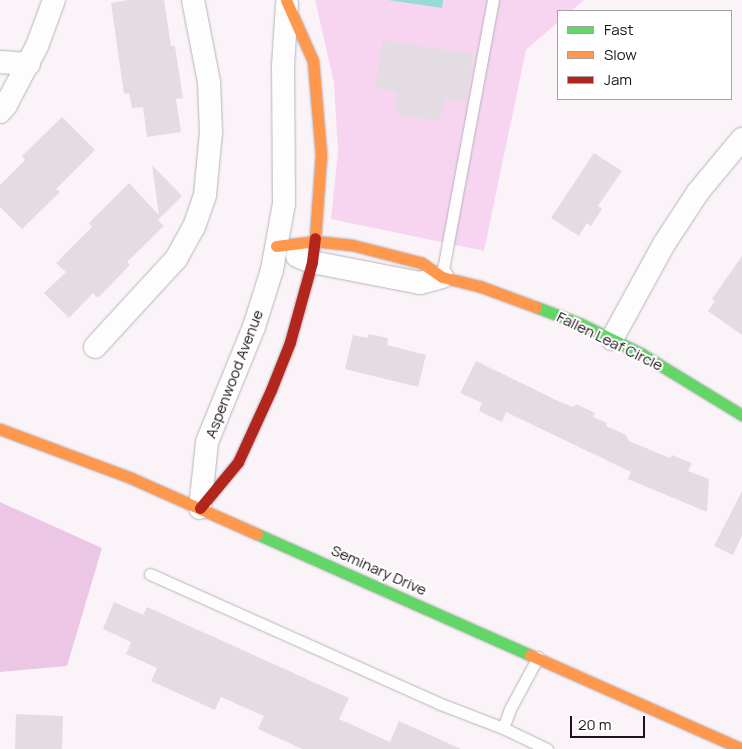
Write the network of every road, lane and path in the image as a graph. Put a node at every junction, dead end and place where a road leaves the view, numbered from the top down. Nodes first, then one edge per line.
1 (54, 0) edge
2 (193, 0) edge
3 (493, 0) edge
4 (287, 2) edge
5 (0, 62) edge
6 (29, 64) junction
7 (0, 112) edge
8 (742, 139) edge
9 (276, 246) junction
10 (313, 251) junction
11 (442, 277) junction
12 (612, 339) junction
13 (95, 347) dead end
14 (742, 415) edge
15 (0, 429) edge
16 (200, 508) junction
17 (150, 574) dead end
18 (538, 657) junction
19 (503, 728) junction
20 (547, 749) edge
21 (742, 749) edge

1 - 6 street
2 - 13 street
3 - 11 lane
4 - 9 street, Aspenwood Avenue
4 - 10 street, Aspenwood Avenue
5 - 6 street
6 - 7 street
8 - 12 street
9 - 10 street, Fallen Leaf Circle
9 - 16 street, Aspenwood Avenue
10 - 11 street, Fallen Leaf Circle
10 - 16 street, Aspenwood Avenue
11 - 12 street, Fallen Leaf Circle
12 - 14 street, Fallen Leaf Circle
15 - 16 street, Seminary Drive
16 - 18 street, Seminary Drive
17 - 19 lane
18 - 19 lane
18 - 21 street, Seminary Drive
19 - 20 lane

